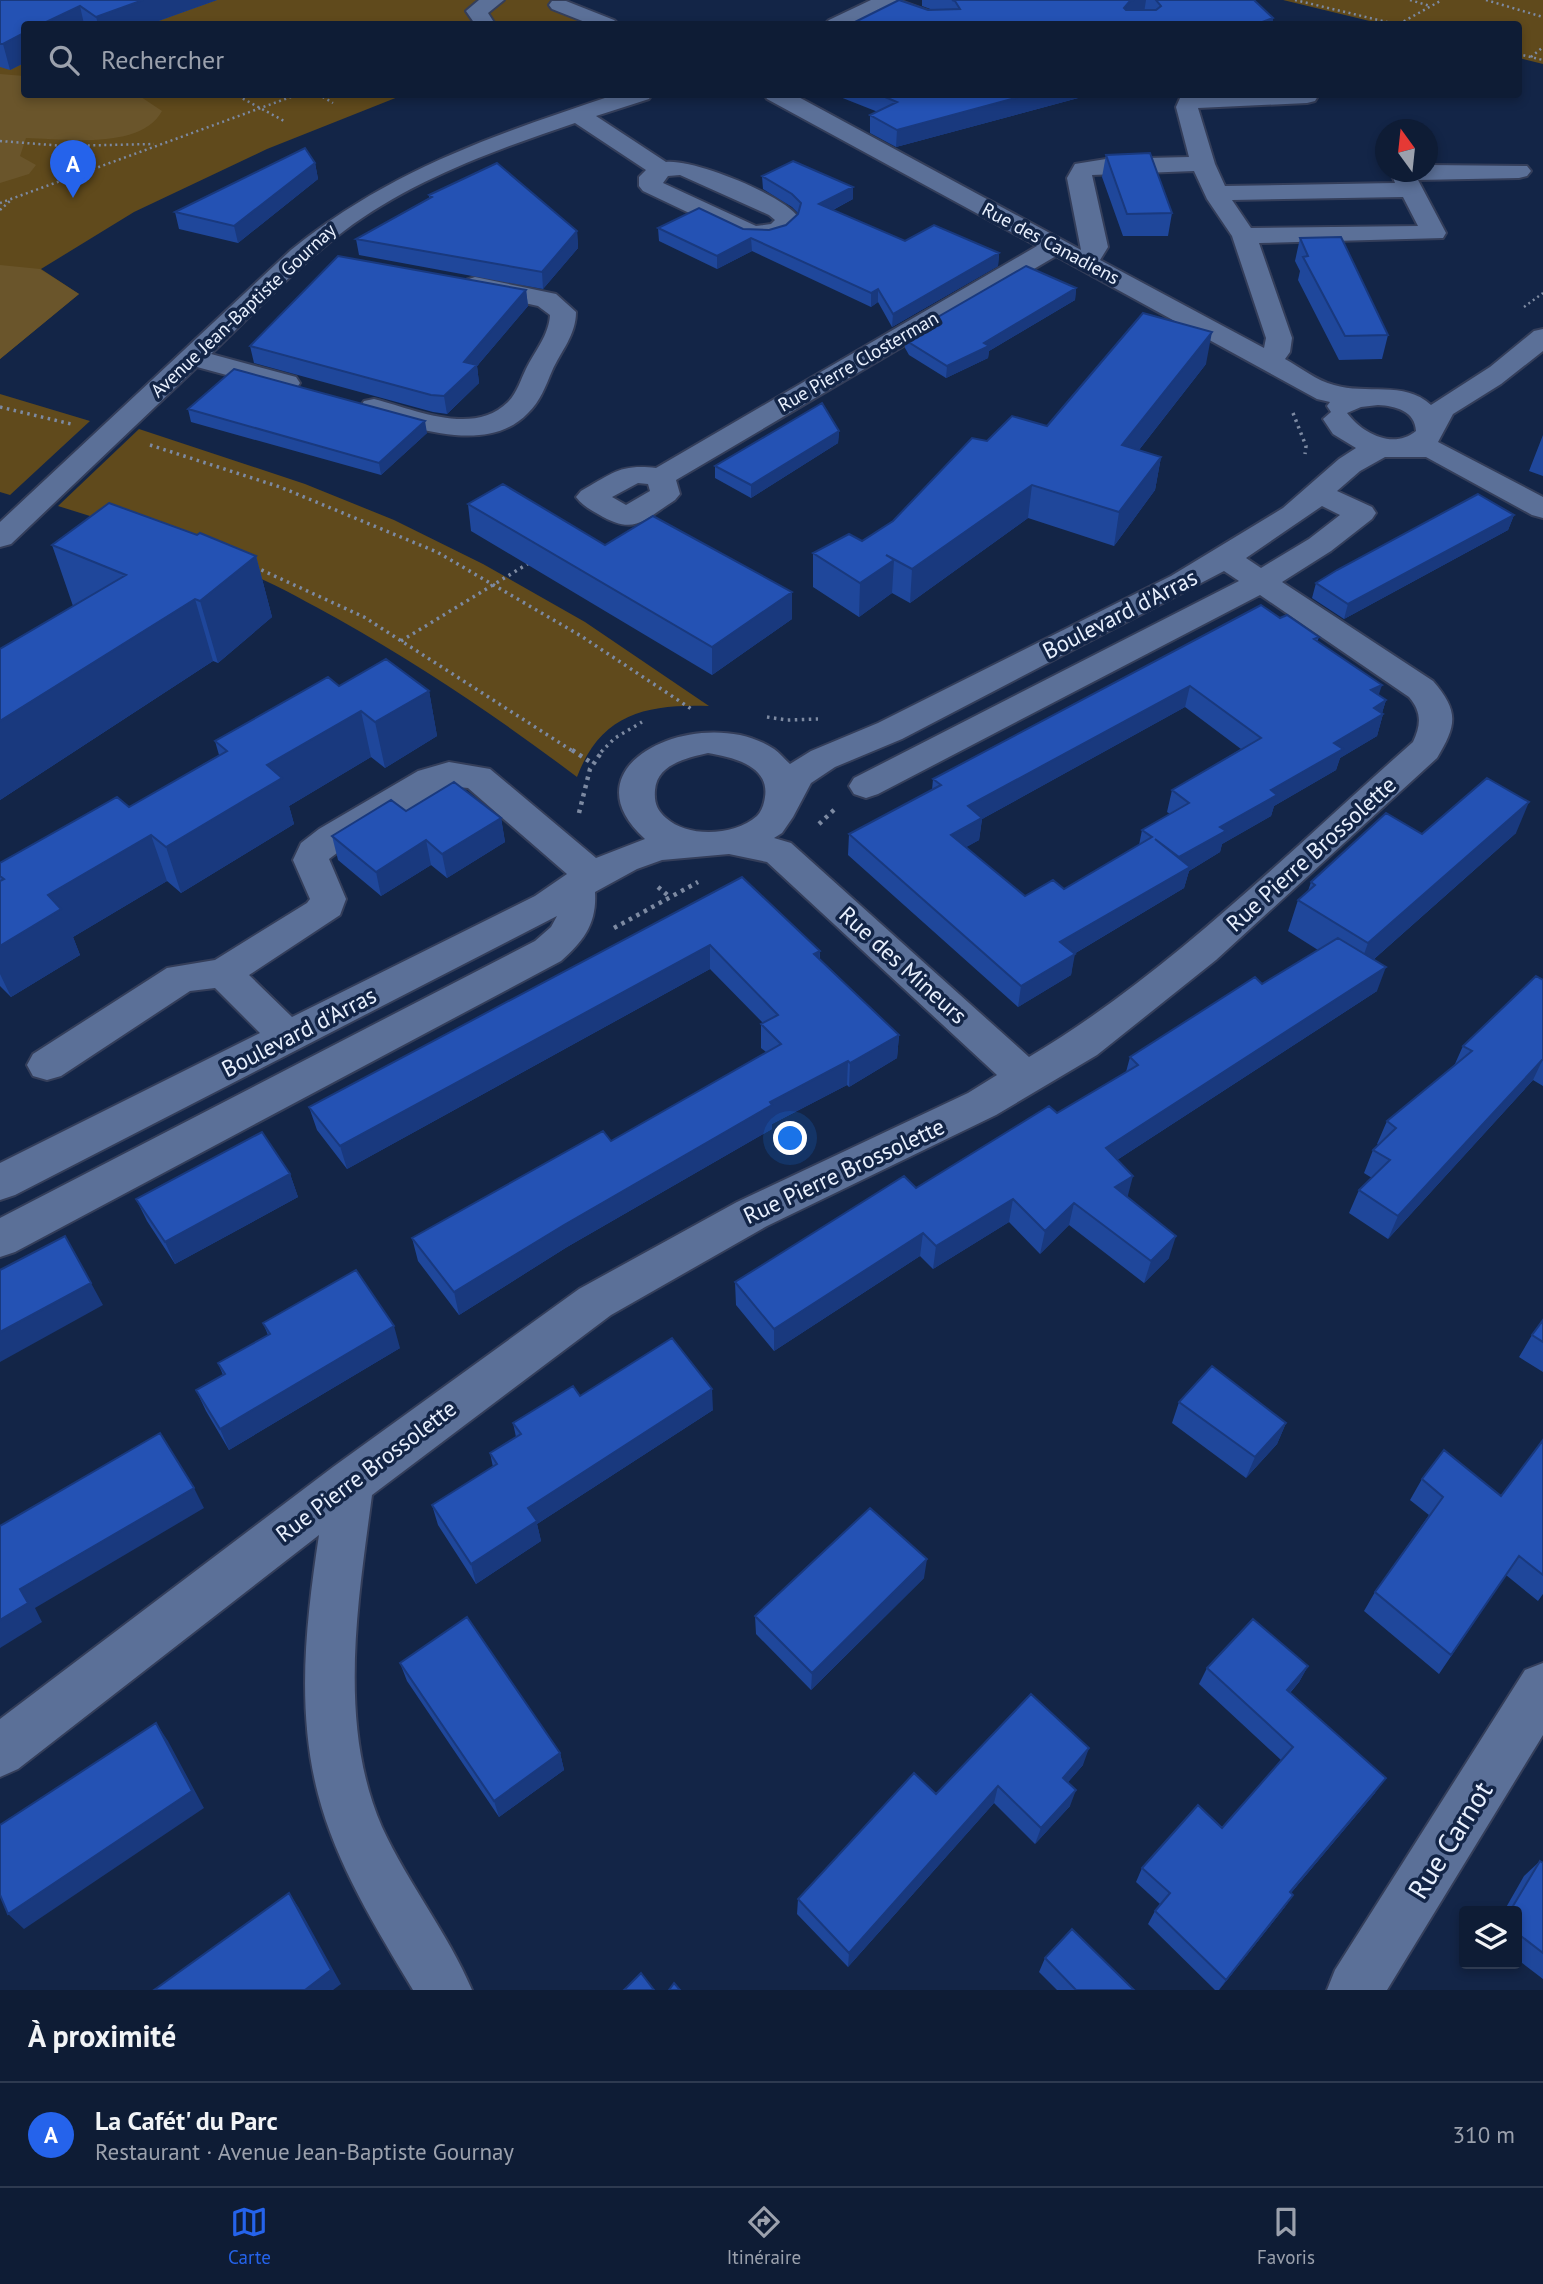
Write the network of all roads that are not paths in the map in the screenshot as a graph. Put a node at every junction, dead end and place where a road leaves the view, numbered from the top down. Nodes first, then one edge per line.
1 (494, 0) edge
2 (886, 1) edge
3 (554, 3) edge
4 (483, 21) edge
5 (552, 21) edge
6 (599, 21) edge
7 (843, 21) edge
8 (938, 21) edge
9 (629, 98) edge
10 (782, 98) edge
11 (1240, 98) edge
12 (579, 115) junction
13 (1203, 164) junction
14 (662, 170) junction
15 (1519, 171) dead end
16 (1411, 190) junction
17 (1216, 193) junction
18 (1244, 236) junction
19 (1056, 246) junction
20 (300, 255) junction
21 (334, 261) edge
22 (1086, 262) junction
23 (454, 282) edge
24 (1543, 337) edge
25 (191, 357) junction
26 (1268, 359) junction
27 (1484, 383) junction
28 (312, 390) edge
29 (1371, 397) junction
30 (352, 401) edge
31 (1328, 402) junction
32 (1417, 441) junction
33 (661, 477) dead end
34 (1328, 485) junction
35 (1543, 509) edge
36 (0, 538) edge
37 (1225, 558) junction
38 (1261, 582) junction
39 (890, 732) junction
40 (728, 743) junction
41 (866, 786) road end
42 (634, 795) junction
43 (780, 822) junction
44 (690, 843) junction
45 (585, 881) junction
46 (223, 973) junction
47 (289, 1038) junction
48 (47, 1065) dead end
49 (1027, 1079) junction
50 (0, 1183) edge
51 (0, 1239) edge
52 (350, 1482) junction
53 (1543, 1688) edge
54 (0, 1751) edge
55 (444, 1990) edge
56 (1355, 1990) edge

1 - 4 street
2 - 7 street
2 - 8 street
3 - 5 street
3 - 6 street
9 - 12 street, Avenue Jean-Baptiste Gournay
10 - 19 street, Rue des Canadiens
11 - 13 street
12 - 14 street
12 - 20 street, Avenue Jean-Baptiste Gournay
13 - 17 street
13 - 22 street
14 - 14 street
15 - 16 street
16 - 17 street
16 - 18 street
17 - 18 street
18 - 26 street
19 - 22 street, Rue des Canadiens
19 - 33 street, Rue Pierre Closterman
20 - 21 street
20 - 25 street, Avenue Jean-Baptiste Gournay
22 - 26 street, Rue des Canadiens
23 - 30 street
24 - 27 street
25 - 28 street
25 - 36 street, Avenue Jean-Baptiste Gournay
26 - 31 street, Rue des Canadiens
27 - 29 street
27 - 32 street
29 - 31 street
29 - 32 street
31 - 32 street, Rue des Canadiens
31 - 34 street
32 - 34 street, Boulevard d'Arras
32 - 35 street
34 - 37 street, Boulevard d'Arras
34 - 38 street
37 - 38 street, Rue Pierre Brossolette
37 - 39 street, Boulevard d'Arras
38 - 41 street
38 - 49 street, Rue Pierre Brossolette
39 - 40 street, Boulevard d'Arras
39 - 43 street, Boulevard d'Arras
40 - 42 street
40 - 43 street
42 - 44 street
42 - 45 street, Boulevard d'Arras
43 - 44 street
43 - 49 street, Rue des Mineurs
44 - 45 street, Boulevard d'Arras
45 - 46 street
45 - 47 street, Boulevard d'Arras
45 - 51 street
46 - 47 street
46 - 48 street
47 - 50 street, Boulevard d'Arras
49 - 52 street, Rue Pierre Brossolette
52 - 54 street, Rue Pierre Brossolette
52 - 55 street
53 - 56 street, Rue Carnot

